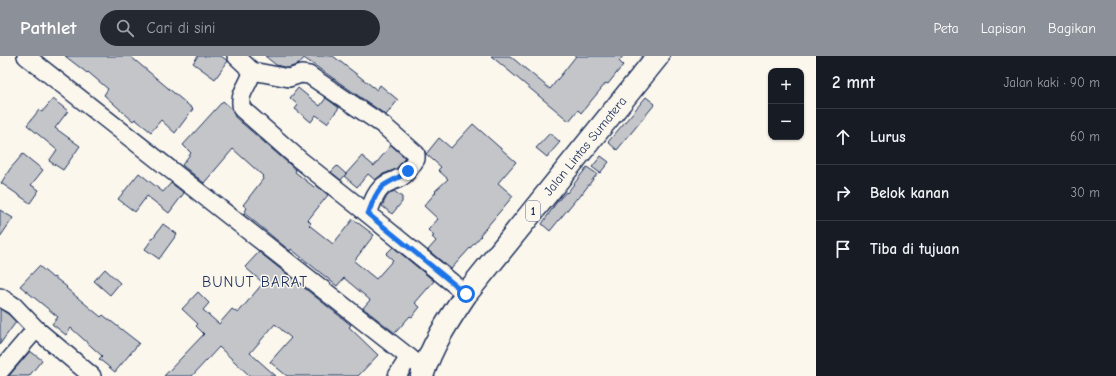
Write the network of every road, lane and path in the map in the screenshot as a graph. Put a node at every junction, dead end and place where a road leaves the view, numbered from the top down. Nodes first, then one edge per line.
1 (26, 56) edge
2 (236, 56) edge
3 (658, 56) edge
4 (252, 71) junction
5 (368, 214) junction
6 (466, 294) junction
7 (0, 297) edge
8 (36, 328) junction
9 (418, 368) edge
10 (0, 371) edge
11 (92, 376) edge
12 (397, 376) edge

1 - 9 street
2 - 4 street
3 - 6 highway, Jalan Lintas Sumatera / 1
4 - 5 street
4 - 5 street
5 - 6 street
6 - 9 highway, Jalan Lintas Sumatera / 1
7 - 8 street
8 - 10 street
8 - 11 street
9 - 12 street

